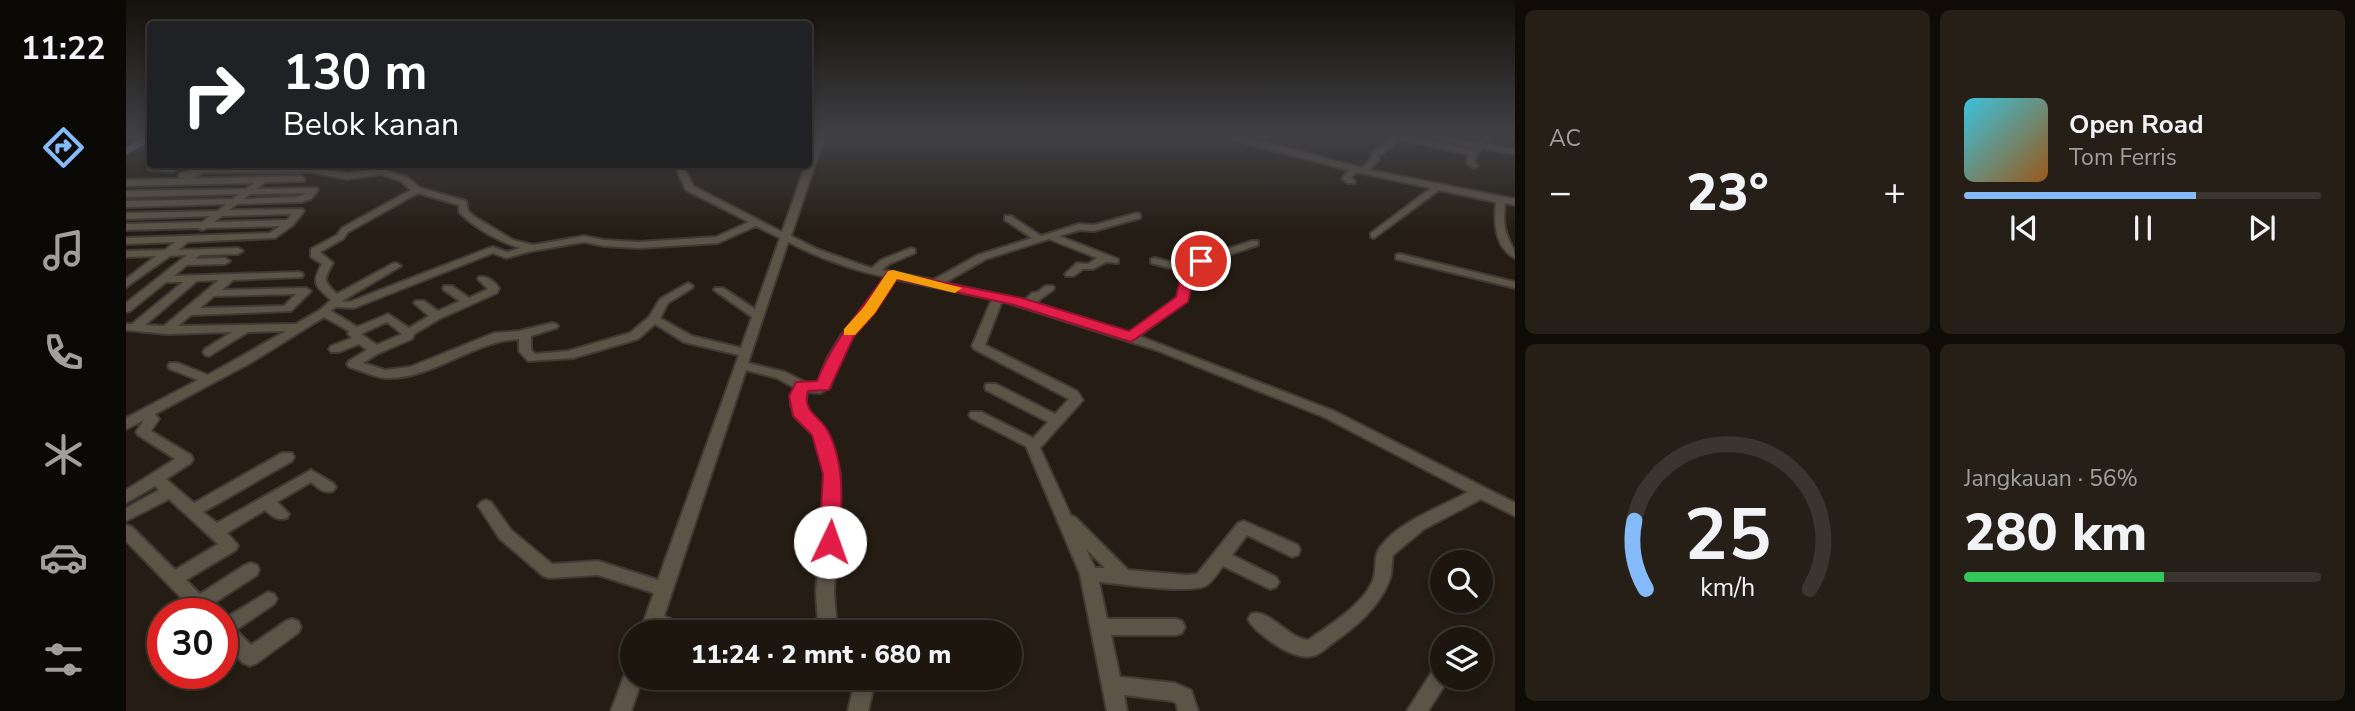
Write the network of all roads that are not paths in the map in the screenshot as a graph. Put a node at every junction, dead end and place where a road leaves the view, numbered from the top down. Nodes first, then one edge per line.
1 (1345, 167) edge
2 (1366, 167) edge
3 (1395, 167) edge
4 (152, 168) edge
5 (250, 168) edge
6 (386, 168) edge
7 (680, 168) edge
8 (809, 168) edge
9 (382, 171) junction
10 (1359, 171) junction
11 (169, 172) junction
12 (190, 172) edge
13 (299, 175) dead end
14 (126, 176) edge
15 (267, 177) junction
16 (1392, 179) junction
17 (1350, 181) dead end
18 (126, 183) edge
19 (1436, 189) junction
20 (250, 190) junction
21 (417, 190) junction
22 (164, 192) junction
23 (126, 194) edge
24 (1501, 200) junction
25 (236, 201) junction
26 (1515, 202) edge
27 (126, 204) edge
28 (147, 204) junction
29 (220, 213) junction
30 (1137, 216) dead end
31 (127, 217) edge
32 (1008, 218) dead end
33 (290, 223) junction
34 (755, 223) junction
35 (204, 226) junction
36 (126, 227) edge
37 (1374, 235) dead end
38 (1499, 235) junction
39 (784, 238) junction
40 (1045, 238) junction
41 (187, 239) junction
42 (1515, 239) edge
43 (126, 241) edge
44 (1255, 243) dead end
45 (533, 247) junction
46 (237, 251) dead end
47 (911, 251) dead end
48 (168, 253) junction
49 (195, 253) junction
50 (132, 254) edge
51 (1515, 255) edge
52 (1400, 257) dead end
53 (1110, 259) joint
54 (225, 261) dead end
55 (1155, 261) dead end
56 (126, 262) edge
57 (185, 262) junction
58 (396, 265) dead end
59 (875, 271) junction
60 (1191, 271) junction
61 (893, 274) junction
62 (1070, 274) dead end
63 (298, 275) dead end
64 (230, 277) junction
65 (194, 278) junction
66 (164, 279) junction
67 (483, 279) dead end
68 (126, 284) edge
69 (934, 284) junction
70 (1515, 285) edge
71 (688, 286) dead end
72 (448, 288) dead end
73 (1049, 289) dead end
74 (719, 290) dead end
75 (211, 293) junction
76 (998, 297) junction
77 (467, 301) junction
78 (420, 303) dead end
79 (332, 304) junction
80 (1028, 304) junction
81 (126, 309) edge
82 (190, 312) junction
83 (757, 315) junction
84 (437, 316) junction
85 (654, 319) junction
86 (552, 326) dead end
87 (296, 327) junction
88 (130, 328) edge
89 (244, 329) junction
90 (167, 330) junction
91 (408, 333) junction
92 (525, 333) junction
93 (358, 335) junction
94 (1131, 337) junction
95 (335, 349) dead end
96 (374, 351) junction
97 (209, 352) dead end
98 (743, 359) junction
99 (174, 366) dead end
100 (209, 380) junction
101 (802, 386) junction
102 (991, 387) dead end
103 (146, 414) junction
104 (976, 415) dead end
105 (1055, 420) junction
106 (126, 424) edge
107 (1034, 444) junction
108 (287, 457) dead end
109 (156, 478) junction
110 (328, 487) dead end
111 (170, 491) junction
112 (1479, 493) junction
113 (126, 497) edge
114 (266, 502) junction
115 (486, 506) dead end
116 (192, 510) junction
117 (1515, 510) edge
118 (1061, 513) junction
119 (126, 514) edge
120 (281, 514) dead end
121 (126, 531) edge
122 (215, 531) junction
123 (1292, 550) dead end
124 (1221, 557) junction
125 (251, 570) dead end
126 (1089, 574) junction
127 (1124, 577) junction
128 (174, 579) junction
129 (1270, 582) dead end
130 (662, 588) junction
131 (192, 598) edge
132 (217, 598) edge
133 (268, 599) dead end
134 (238, 619) edge
135 (1257, 619) dead end
136 (652, 620) edge
137 (827, 620) edge
138 (292, 627) dead end
139 (1102, 627) junction
140 (1176, 627) dead end
141 (238, 645) edge
142 (1112, 685) junction
143 (628, 690) edge
144 (863, 690) edge
145 (1431, 690) edge
146 (621, 711) edge
147 (858, 711) edge
148 (1117, 711) edge
149 (1188, 711) edge
150 (1417, 711) edge

1 - 10 street
2 - 10 street
3 - 16 street
4 - 11 street
5 - 9 street
5 - 12 street
6 - 9 street
7 - 34 street
8 - 39 street
9 - 21 street
10 - 16 street
10 - 17 street
11 - 12 street
11 - 14 street
12 - 15 street
12 - 18 street
12 - 22 street
13 - 15 street
15 - 20 street
16 - 19 street
19 - 24 street
19 - 37 street
20 - 22 street
20 - 25 street
20 - 25 street
21 - 45 street
21 - 79 street
22 - 23 street
22 - 28 street
24 - 26 street
24 - 38 street
25 - 28 street
25 - 29 street
27 - 28 street
28 - 31 street
29 - 31 street
29 - 33 street
29 - 35 street
30 - 40 street
32 - 40 street
33 - 35 street
33 - 41 street
34 - 39 street
34 - 45 street
35 - 36 street
35 - 41 street
38 - 42 street
38 - 51 street
39 - 59 street
39 - 83 street
40 - 53 street
40 - 69 street
41 - 43 street
41 - 48 street
44 - 60 street
45 - 79 street
46 - 49 street
47 - 59 street
48 - 49 street
48 - 50 street
48 - 68 street
49 - 57 street
50 - 56 street
52 - 70 street
53 - 62 street
54 - 57 street
55 - 60 street
57 - 66 street
58 - 79 street
59 - 61 street
60 - 94 street
61 - 69 street
61 - 101 street
63 - 64 street
64 - 65 street
64 - 75 street
65 - 66 street
65 - 88 street
66 - 81 street
67 - 77 street
69 - 76 street
71 - 85 street
72 - 77 street
73 - 80 street
74 - 83 street
75 - 82 street
75 - 82 street
76 - 80 street
76 - 105 street
77 - 84 street
78 - 84 street
79 - 87 street
79 - 93 street
80 - 94 street
82 - 90 street
83 - 98 street
84 - 91 street
85 - 92 street
85 - 98 street
86 - 92 street
87 - 89 street
87 - 100 street
88 - 90 street
89 - 90 street
89 - 97 street
91 - 93 street
91 - 96 street
92 - 96 street
93 - 95 street
93 - 96 street
94 - 112 street
98 - 101 street
98 - 130 street
99 - 100 street
100 - 103 street
101 - 137 street
102 - 105 street
103 - 106 street
103 - 109 street
104 - 107 street
105 - 107 street
107 - 118 street
108 - 116 street
109 - 111 street
109 - 113 street
110 - 114 street
111 - 116 street
111 - 119 street
112 - 117 street
112 - 135 street
114 - 120 street
114 - 122 street
115 - 130 street
116 - 122 street
118 - 126 street
118 - 127 street
121 - 128 street
122 - 128 street
123 - 124 street
124 - 127 street
124 - 129 street
125 - 132 street
126 - 127 street
126 - 139 street
128 - 131 street
130 - 136 street
133 - 134 street
138 - 141 street
139 - 140 street
139 - 142 street
142 - 148 street
142 - 149 street
143 - 146 street
144 - 147 street
145 - 150 street

